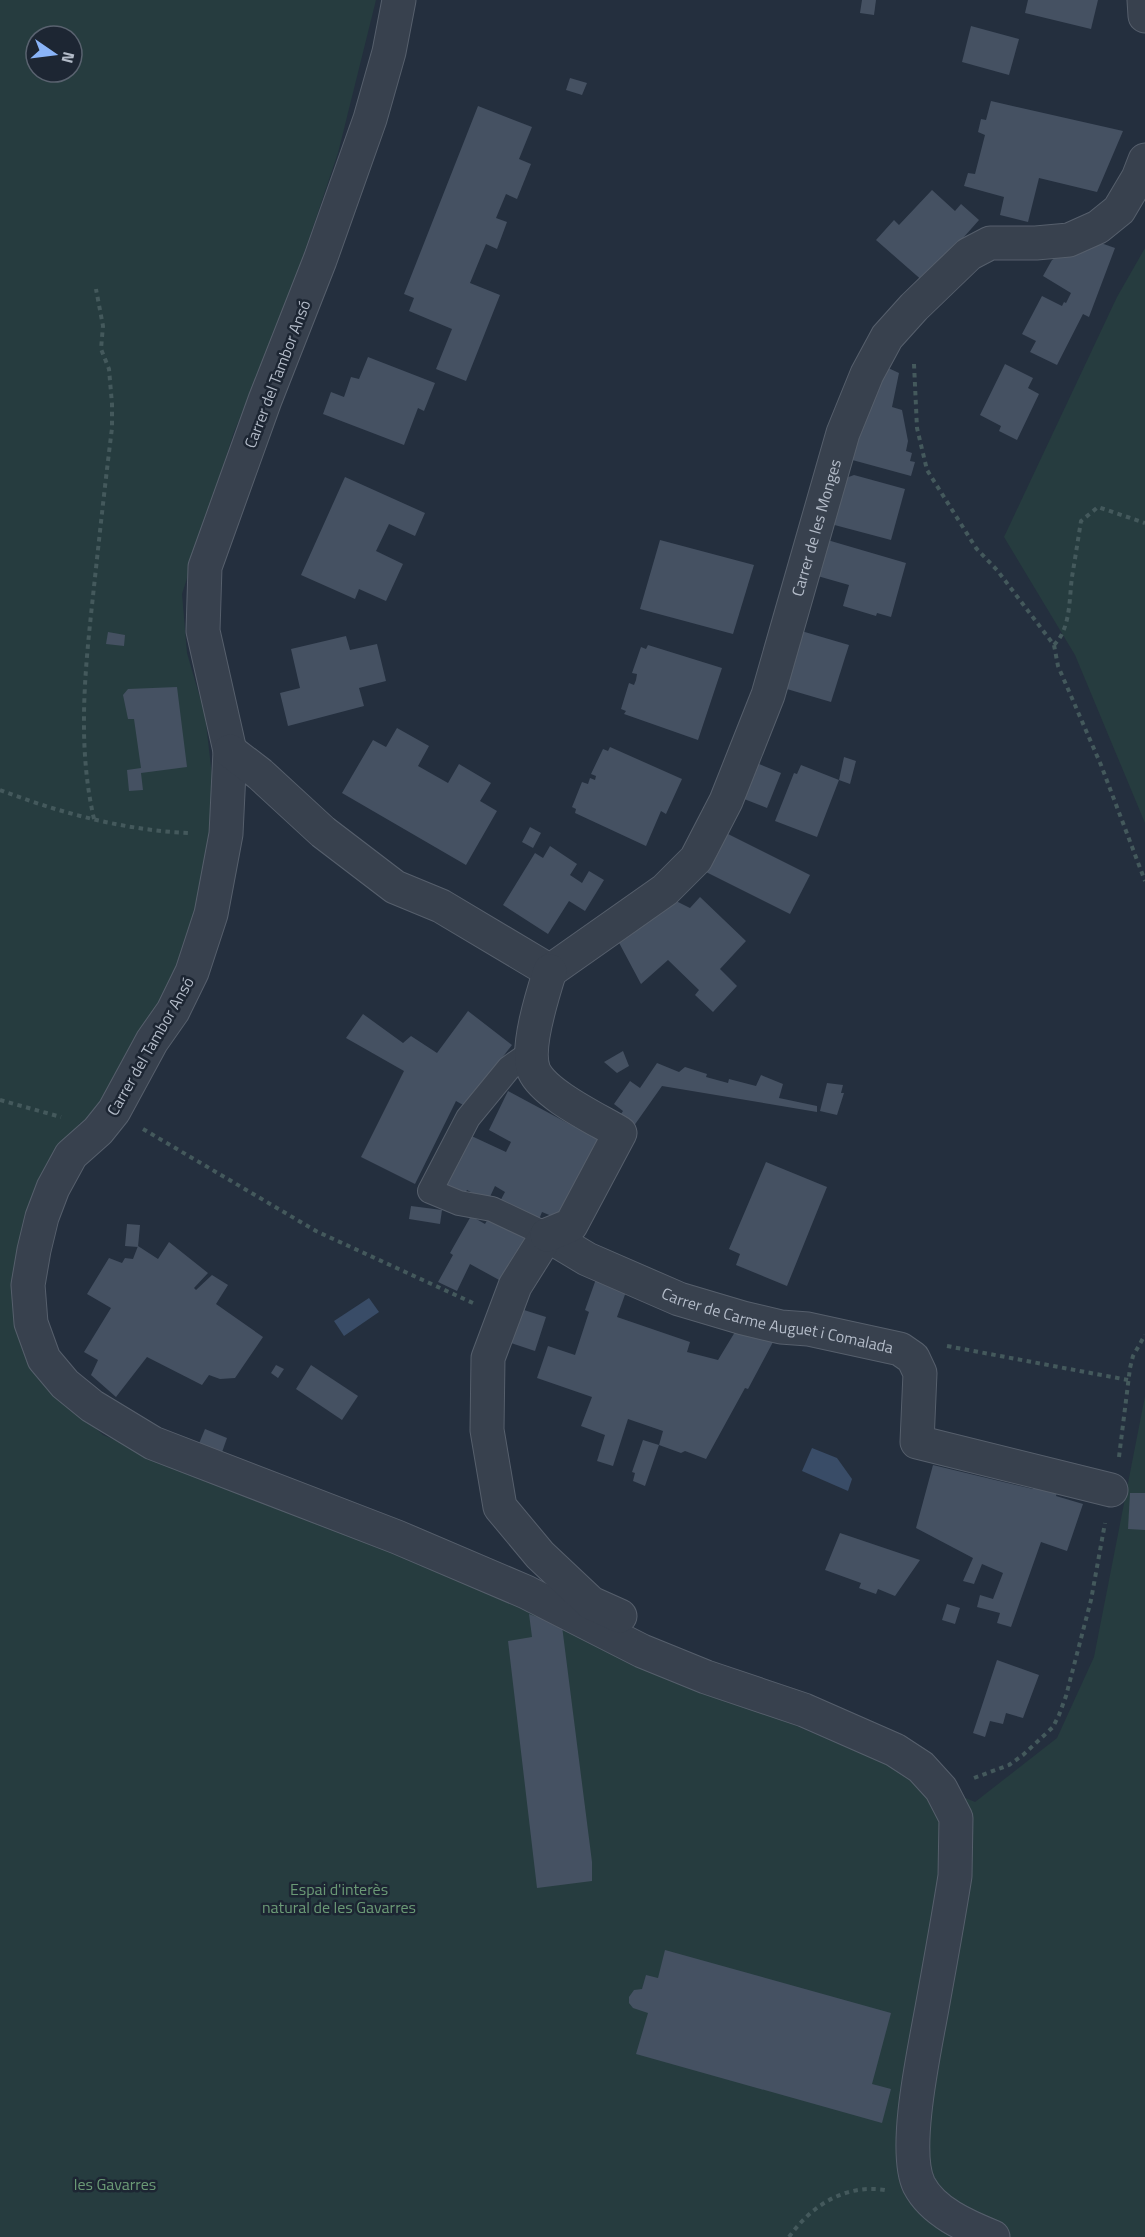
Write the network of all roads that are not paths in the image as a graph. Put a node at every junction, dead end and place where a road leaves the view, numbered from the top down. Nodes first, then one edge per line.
1 (399, 0) edge
2 (1144, 0) edge
3 (1145, 16) edge
4 (1145, 159) edge
5 (230, 751) junction
6 (550, 971) junction
7 (533, 1051) junction
8 (547, 1235) junction
9 (1111, 1490) road end
10 (716, 1680) junction
11 (993, 2237) edge

1 - 5 street, Carrer del Tambor Ansó
2 - 3 street
4 - 6 street, Carrer de les Monges
5 - 6 street
5 - 10 street, Carrer del Tambor Ansó
6 - 7 street
7 - 8 street
7 - 8 street, Carrer de Carme Auguet i Comalada
8 - 9 street, Carrer de Carme Auguet i Comalada
8 - 10 street
10 - 11 street, Carrer del Tambor Ansó

